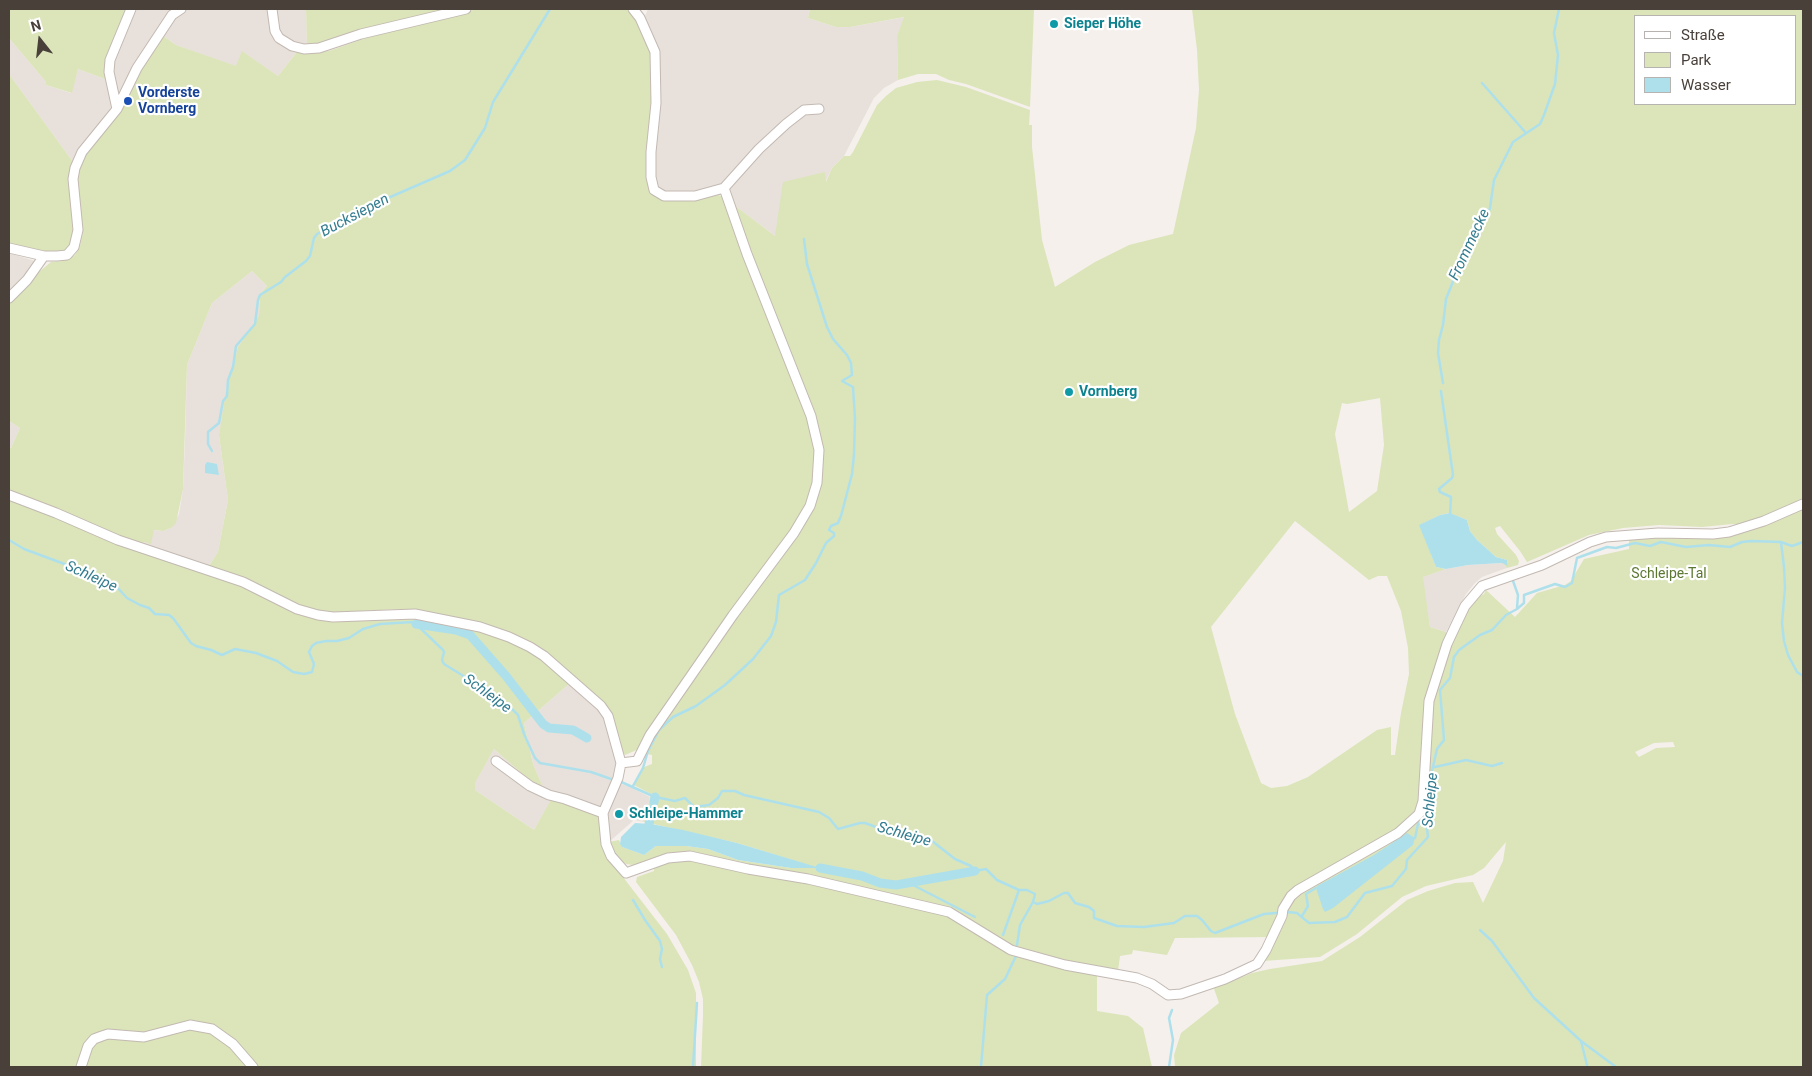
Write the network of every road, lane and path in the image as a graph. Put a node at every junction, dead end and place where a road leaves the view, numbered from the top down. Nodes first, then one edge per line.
1 (131, 9) edge
2 (181, 9) edge
3 (272, 9) edge
4 (466, 9) edge
5 (633, 9) edge
6 (640, 14) edge
7 (117, 109) junction
8 (819, 109) dead end
9 (724, 188) junction
10 (9, 248) edge
11 (44, 256) junction
12 (9, 298) edge
13 (9, 494) edge
14 (1803, 504) edge
15 (496, 761) dead end
16 (621, 763) junction
17 (603, 813) junction
18 (81, 1067) edge
19 (253, 1067) edge

1 - 7 street
2 - 7 street
3 - 4 street
5 - 6 street
6 - 9 street
7 - 11 street
8 - 9 street
9 - 16 street
10 - 11 street
11 - 12 street
13 - 16 street
14 - 17 street
15 - 17 street
16 - 17 street
18 - 19 street

